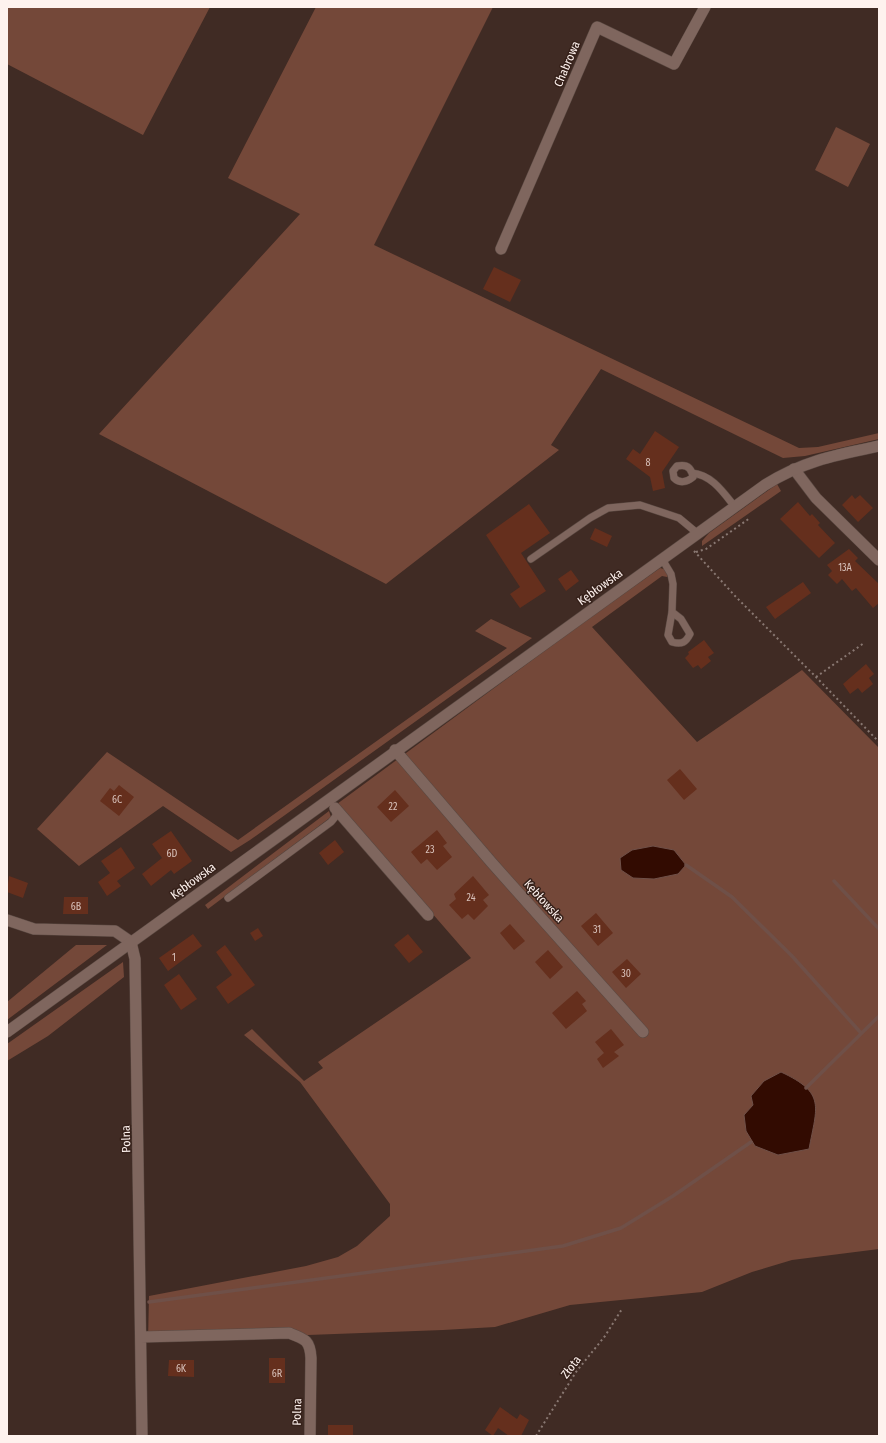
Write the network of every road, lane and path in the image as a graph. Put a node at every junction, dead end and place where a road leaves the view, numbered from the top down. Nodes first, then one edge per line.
1 (706, 7) edge
2 (501, 249) dead end
3 (879, 446) edge
4 (794, 468) junction
5 (692, 473) dead end
6 (735, 507) junction
7 (750, 518) dead end
8 (696, 533) junction
9 (687, 541) junction
10 (695, 553) junction
11 (531, 559) dead end
12 (662, 559) junction
13 (879, 560) edge
14 (672, 612) dead end
15 (864, 643) dead end
16 (816, 677) junction
17 (879, 742) edge
18 (395, 750) junction
19 (331, 796) junction
20 (335, 808) junction
21 (228, 898) dead end
22 (428, 915) dead end
23 (7, 920) edge
24 (132, 942) junction
25 (7, 1032) edge
26 (643, 1032) dead end
27 (622, 1310) dead end
28 (141, 1337) junction
29 (142, 1436) edge
30 (310, 1436) edge
31 (536, 1436) edge

1 - 2 street, Chabrowa
3 - 4 street, Kębłowska
4 - 6 street, Kębłowska
4 - 13 street
5 - 6 lane
6 - 8 street, Kębłowska
7 - 10 path
8 - 9 street, Kębłowska
8 - 11 lane
9 - 10 path
9 - 12 street, Kębłowska
10 - 16 path
12 - 14 lane
12 - 18 street, Kębłowska
15 - 16 path
16 - 17 path
18 - 19 street, Kębłowska
18 - 26 street, Kębłowska
19 - 20 lane
19 - 24 street, Kębłowska
20 - 21 lane
20 - 22 street
23 - 24 street
24 - 25 street, Kębłowska
24 - 28 street, Polna
27 - 31 path, Złota
28 - 29 street, Polna
28 - 30 street, Polna

